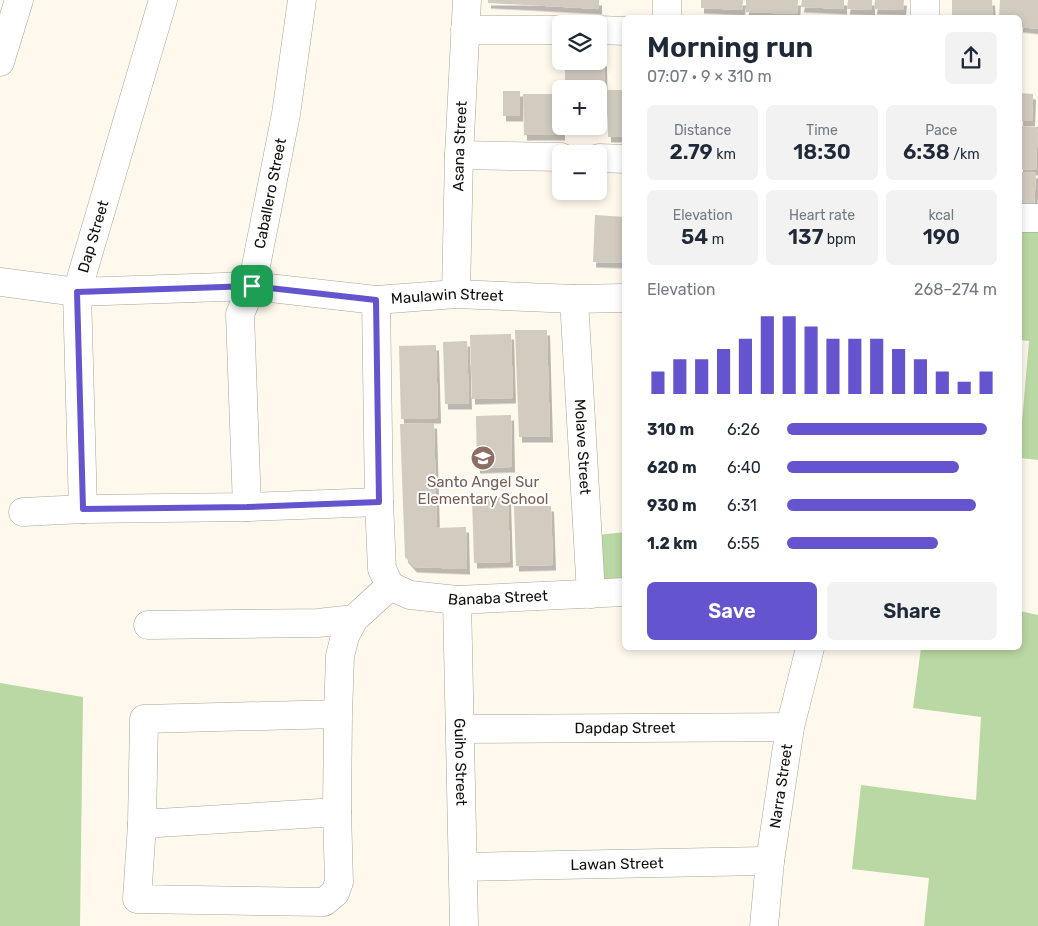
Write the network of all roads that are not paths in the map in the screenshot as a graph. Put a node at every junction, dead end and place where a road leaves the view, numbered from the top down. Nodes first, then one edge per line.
1 (19, 0) edge
2 (163, 0) edge
3 (302, 0) edge
4 (466, 0) edge
5 (667, 0) edge
6 (925, 0) edge
7 (667, 15) edge
8 (925, 15) edge
9 (464, 30) junction
10 (552, 30) edge
11 (607, 30) edge
12 (622, 30) edge
13 (0, 62) edge
14 (459, 155) junction
15 (552, 157) edge
16 (607, 158) edge
17 (622, 159) edge
18 (1022, 218) edge
19 (1038, 218) edge
20 (0, 282) edge
21 (252, 286) junction
22 (77, 292) junction
23 (456, 294) junction
24 (622, 298) edge
25 (574, 299) junction
26 (376, 300) junction
27 (379, 502) junction
28 (247, 507) junction
29 (83, 509) junction
30 (23, 512) dead end
31 (386, 577) junction
32 (622, 592) edge
33 (592, 594) junction
34 (457, 600) junction
35 (354, 619) junction
36 (148, 626) dead end
37 (809, 650) edge
38 (338, 714) junction
39 (790, 727) junction
40 (460, 729) junction
41 (337, 812) junction
42 (142, 824) junction
43 (770, 861) junction
44 (463, 867) junction
45 (464, 926) edge
46 (764, 926) edge

1 - 13 street
2 - 22 street, Dap Street
3 - 21 street, Caballero Street
4 - 9 street, Asana Street
5 - 7 street
6 - 8 street
9 - 10 street
9 - 14 street, Asana Street
11 - 12 street
14 - 15 street
14 - 23 street, Asana Street
16 - 17 street
18 - 19 street
20 - 22 street, Maulawin Street
21 - 22 street, Maulawin Street
21 - 26 street, Maulawin Street
21 - 28 street, Caballero Street
22 - 29 street, Dap Street
23 - 25 street, Maulawin Street
23 - 26 street, Maulawin Street
24 - 25 street, Maulawin Street
25 - 33 street, Molave Street
26 - 27 street
27 - 28 street
27 - 31 street
28 - 29 street
29 - 30 street
31 - 34 street, Banaba Street
31 - 35 street
32 - 33 street, Banaba Street
33 - 34 street, Banaba Street
34 - 40 street, Guiho Street
35 - 36 street
35 - 38 street
37 - 39 street, Narra Street
38 - 41 street
38 - 42 street
39 - 40 street, Dapdap Street
39 - 43 street, Narra Street
40 - 44 street, Guiho Street
41 - 42 street
41 - 42 street
43 - 44 street, Lawan Street
43 - 46 street, Narra Street
44 - 45 street, Guiho Street

